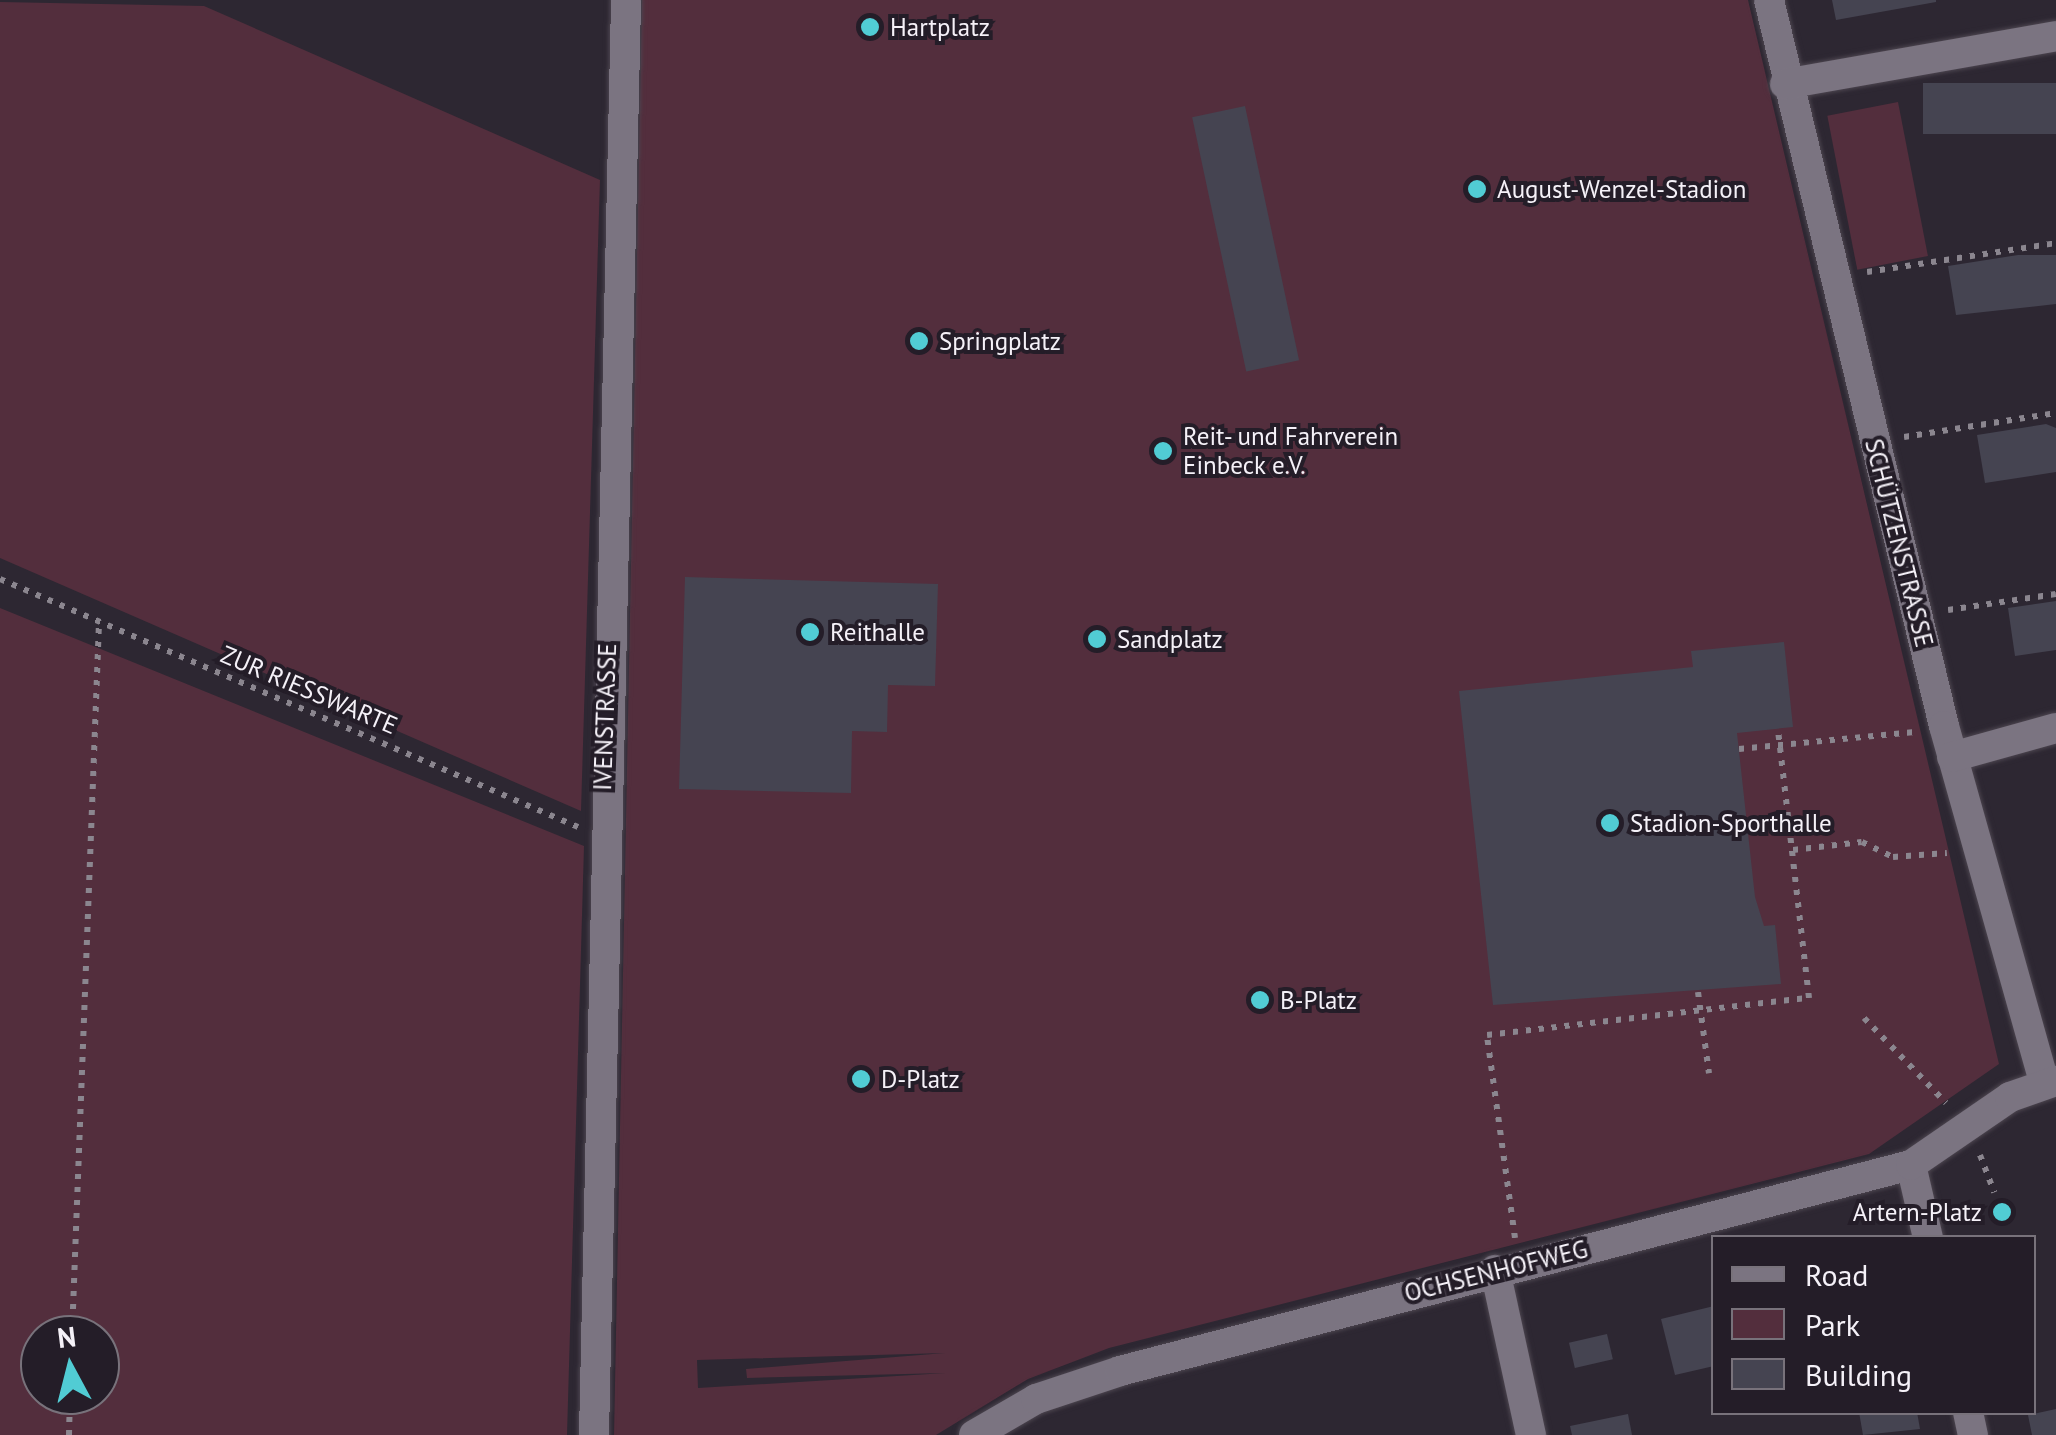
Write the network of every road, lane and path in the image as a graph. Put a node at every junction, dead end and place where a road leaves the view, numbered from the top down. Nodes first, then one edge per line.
1 (626, 0) edge
2 (1769, 0) edge
3 (2056, 36) edge
4 (1785, 84) junction
5 (2056, 243) edge
6 (1831, 278) junction
7 (2056, 413) edge
8 (1874, 442) junction
9 (0, 579) edge
10 (2056, 594) edge
11 (1917, 615) junction
12 (98, 621) junction
13 (1944, 726) junction
14 (2056, 728) edge
15 (1778, 729) dead end
16 (1780, 746) junction
17 (1738, 749) dead end
18 (1952, 757) junction
19 (602, 838) junction
20 (1793, 850) junction
21 (1978, 851) junction
22 (1698, 992) dead end
23 (1700, 1012) junction
24 (1864, 1018) dead end
25 (1709, 1073) dead end
26 (2050, 1081) edge
27 (2010, 1097) joint
28 (1966, 1129) junction
29 (1911, 1165) junction
30 (1994, 1192) dead end
31 (1927, 1235) edge
32 (1507, 1267) junction
33 (73, 1315) edge
34 (594, 1435) edge
35 (974, 1435) edge
36 (1530, 1435) edge

1 - 19 street, IVENSTRASSE
2 - 4 street, SCHÜTZENSTRASSE
3 - 4 street
4 - 6 street, SCHÜTZENSTRASSE
5 - 6 path
6 - 8 street, SCHÜTZENSTRASSE
7 - 8 path
8 - 11 street, SCHÜTZENSTRASSE
9 - 12 path, ZUR RIESSWARTE
10 - 11 path
11 - 13 street, SCHÜTZENSTRASSE
12 - 19 path, ZUR RIESSWARTE
12 - 33 path
13 - 16 path
13 - 18 street, SCHÜTZENSTRASSE
14 - 18 street
15 - 16 path
16 - 17 path
16 - 20 path
18 - 21 street, SCHÜTZENSTRASSE
19 - 34 street, IVENSTRASSE
20 - 21 path
20 - 23 path
21 - 26 street, SCHÜTZENSTRASSE
22 - 23 path
23 - 25 path
23 - 32 path
24 - 28 path
26 - 27 street, SCHÜTZENSTRASSE
27 - 28 street, OCHSENHOFWEG
28 - 29 street, OCHSENHOFWEG
28 - 30 path
29 - 31 street
29 - 32 street, OCHSENHOFWEG
32 - 35 street, OCHSENHOFWEG
32 - 36 street

